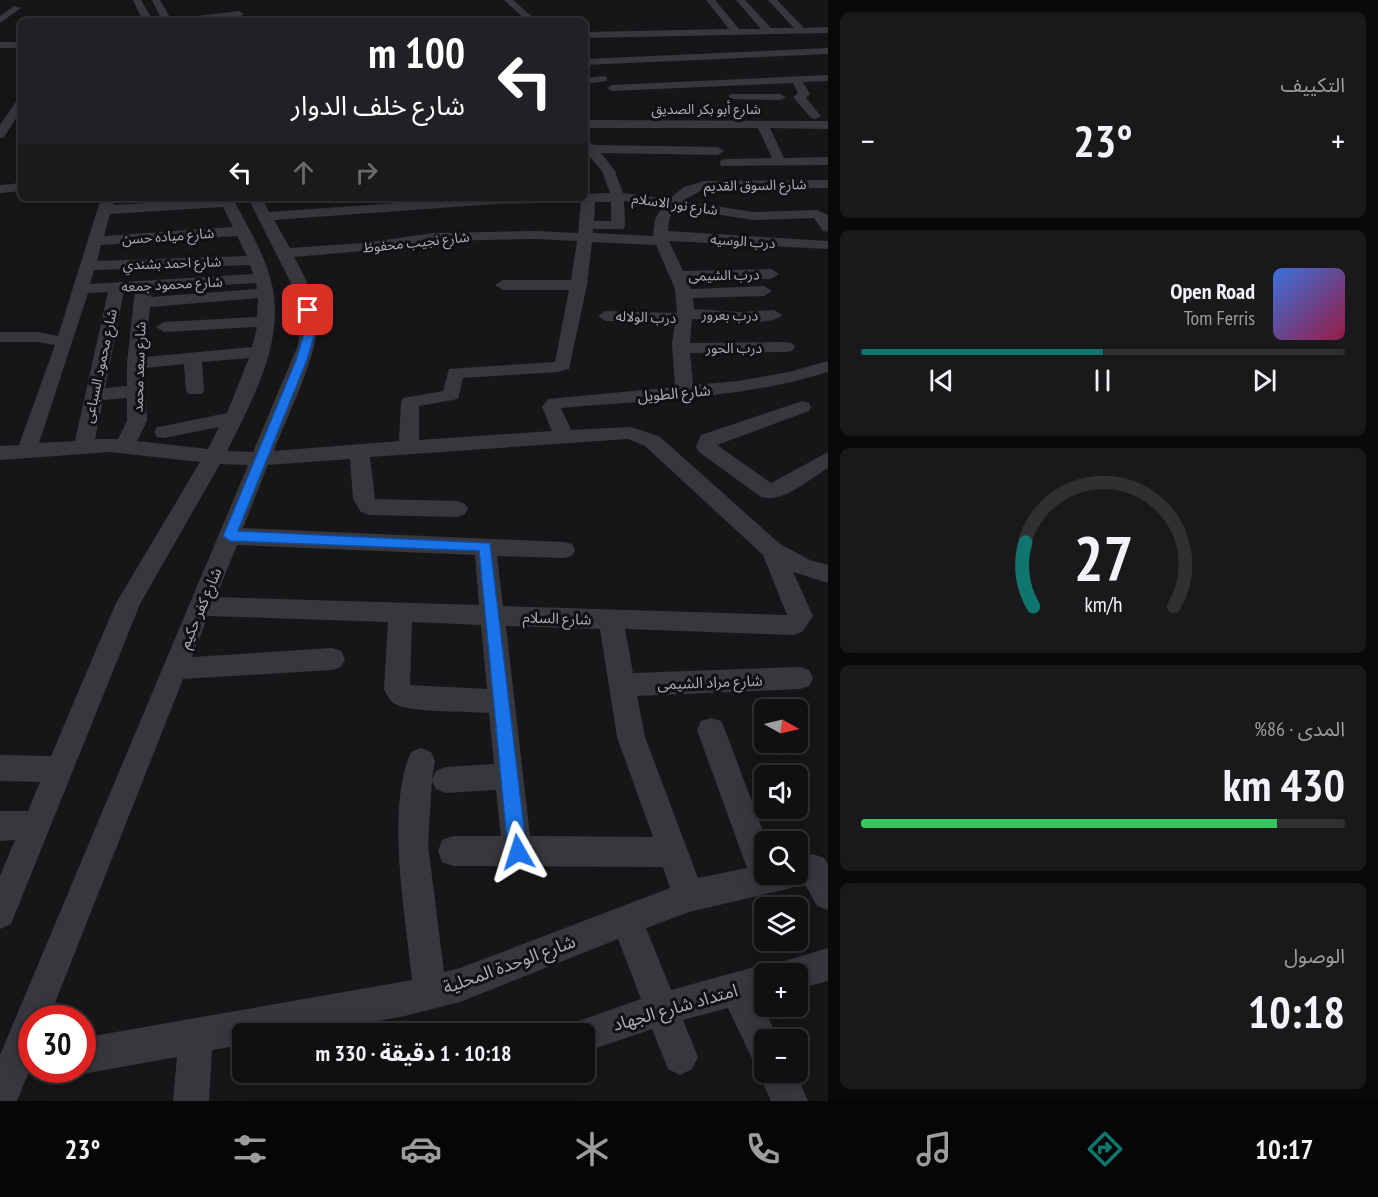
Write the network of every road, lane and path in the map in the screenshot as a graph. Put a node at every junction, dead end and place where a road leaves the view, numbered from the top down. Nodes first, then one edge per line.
1 (137, 0) edge
2 (507, 0) edge
3 (710, 0) edge
4 (740, 0) edge
5 (772, 0) edge
6 (156, 1) edge
7 (167, 1) edge
8 (227, 5) dead end
9 (17, 8) dead end
10 (146, 18) edge
11 (166, 18) edge
12 (208, 18) edge
13 (528, 18) edge
14 (0, 20) edge
15 (735, 30) junction
16 (801, 30) junction
17 (828, 30) edge
18 (764, 32) junction
19 (588, 34) edge
20 (0, 37) edge
21 (18, 37) edge
22 (828, 40) edge
23 (588, 42) edge
24 (685, 44) dead end
25 (0, 45) edge
26 (18, 45) edge
27 (828, 51) edge
28 (588, 63) edge
29 (588, 66) edge
30 (613, 73) dead end
31 (599, 77) junction
32 (815, 78) junction
33 (828, 78) edge
34 (796, 79) junction
35 (588, 80) edge
36 (612, 88) junction
37 (826, 90) edge
38 (723, 97) dead end
39 (780, 97) dead end
40 (18, 107) edge
41 (631, 113) junction
42 (588, 116) edge
43 (814, 116) junction
44 (588, 124) edge
45 (613, 124) junction
46 (702, 124) junction
47 (762, 124) junction
48 (827, 124) edge
49 (0, 134) edge
50 (588, 146) edge
51 (634, 150) junction
52 (718, 151) junction
53 (828, 161) edge
54 (780, 162) junction
55 (726, 163) junction
56 (738, 184) junction
57 (828, 184) edge
58 (18, 187) edge
59 (0, 189) edge
60 (618, 197) junction
61 (588, 199) edge
62 (306, 201) edge
63 (441, 201) edge
64 (588, 201) edge
65 (672, 202) junction
66 (106, 204) edge
67 (359, 204) edge
68 (260, 208) edge
69 (232, 213) edge
70 (312, 214) junction
71 (119, 225) dead end
72 (828, 228) edge
73 (585, 231) junction
74 (661, 239) junction
75 (95, 241) junction
76 (828, 245) edge
77 (283, 253) junction
78 (88, 266) junction
79 (771, 274) dead end
80 (678, 276) junction
81 (261, 277) junction
82 (503, 285) dead end
83 (579, 285) junction
84 (117, 287) junction
85 (81, 289) junction
86 (764, 291) dead end
87 (143, 294) junction
88 (685, 294) junction
89 (774, 315) dead end
90 (606, 316) dead end
91 (686, 316) junction
92 (266, 321) junction
93 (164, 327) dead end
94 (0, 337) edge
95 (65, 342) junction
96 (786, 347) dead end
97 (682, 348) junction
98 (259, 352) junction
99 (193, 358) junction
100 (136, 363) junction
101 (828, 366) edge
102 (195, 390) dead end
103 (137, 391) junction
104 (685, 393) junction
105 (95, 395) junction
106 (802, 407) dead end
107 (234, 418) junction
108 (164, 432) dead end
109 (564, 436) junction
110 (84, 446) junction
111 (125, 446) junction
112 (409, 447) junction
113 (359, 451) junction
114 (26, 452) junction
115 (0, 453) edge
116 (214, 457) junction
117 (261, 459) junction
118 (828, 459) edge
119 (457, 510) dead end
120 (230, 536) junction
121 (485, 546) junction
122 (564, 550) dead end
123 (772, 550) junction
124 (828, 574) edge
125 (200, 606) junction
126 (400, 613) junction
127 (493, 616) junction
128 (611, 620) junction
129 (332, 659) dead end
130 (175, 669) junction
131 (800, 678) dead end
132 (621, 686) junction
133 (502, 702) junction
134 (711, 730) dead end
135 (421, 761) dead end
136 (0, 768) edge
137 (60, 769) junction
138 (510, 776) junction
139 (446, 780) dead end
140 (37, 825) junction
141 (0, 826) edge
142 (773, 831) edge
143 (453, 851) dead end
144 (518, 852) junction
145 (672, 852) junction
146 (808, 880) edge
147 (754, 882) edge
148 (828, 895) edge
149 (689, 896) junction
150 (3, 898) edge
151 (627, 920) junction
152 (828, 964) edge
153 (808, 970) edge
154 (751, 985) edge
155 (430, 992) junction
156 (38, 1005) edge
157 (662, 1009) junction
158 (761, 1029) edge
159 (595, 1032) edge
160 (196, 1036) junction
161 (96, 1054) edge
162 (680, 1057) dead end
163 (781, 1083) edge
164 (191, 1101) edge
165 (790, 1101) edge

1 - 10 street
2 - 13 street
3 - 15 street
4 - 18 street
5 - 16 street
6 - 7 street
6 - 11 street
8 - 12 street
9 - 14 street
15 - 18 street
15 - 19 street
16 - 17 street
16 - 18 street
18 - 23 street
20 - 21 street
22 - 24 street
25 - 26 street
27 - 28 street
29 - 31 street
30 - 31 street
31 - 35 street
31 - 36 street
32 - 33 street
32 - 34 street
32 - 37 street
34 - 36 street
34 - 43 street
36 - 41 street
38 - 39 street
40 - 49 street
41 - 42 street, شارع أبو بكر الصديق
41 - 43 street, شارع أبو بكر الصديق
41 - 45 street, شارع أبو بكر الصديق
41 - 46 street, شارع أبو بكر الصديق
43 - 48 street, شارع أبو بكر الصديق
44 - 45 street, شارع أبو بكر الصديق
45 - 51 street
46 - 47 street, شارع أبو بكر الصديق
46 - 52 street
47 - 48 street, شارع أبو بكر الصديق
47 - 54 street
50 - 51 street
50 - 60 street
51 - 52 street
52 - 55 street
53 - 54 street
54 - 55 street
55 - 56 street
56 - 57 street, شارع السوق القديم
56 - 65 street, شارع السوق القديم
58 - 59 street
60 - 61 street, شارع نور الاسلام
60 - 65 street, شارع نور الاسلام
60 - 73 street
62 - 70 street
63 - 67 street, شارع نور الاسلام
64 - 73 street
65 - 72 street, شارع نور الاسلام
65 - 74 street
66 - 69 street
66 - 75 street
67 - 70 street, شارع نور الاسلام
68 - 70 street, شارع نور الاسلام
68 - 77 street, شارع كفر حكيم
69 - 71 street
69 - 75 street, شارع مياده حسن
69 - 81 street
73 - 74 street, درب الوسيه
73 - 77 street, شارع نجيب محفوظ
73 - 83 street
74 - 76 street, درب الوسيه
74 - 80 street
75 - 78 street
77 - 117 street, شارع كفر حكيم
78 - 81 street, شارع احمد بشندي
78 - 85 street
79 - 80 street, درب الشيمى
80 - 88 street
81 - 87 street, شارع محمود جمعه
81 - 92 street
82 - 83 street
83 - 112 street
84 - 85 street, شارع محمود جمعه
84 - 87 street, شارع محمود جمعه
84 - 105 street, شارع محمود السباعى
85 - 95 street
86 - 88 street
87 - 100 street, شارع سعد محمد
88 - 91 street
89 - 91 street, درب بعرور
90 - 91 street, درب الولاله
91 - 97 street
92 - 93 street
92 - 98 street
94 - 95 street
95 - 114 street
96 - 97 street, درب الحور
97 - 104 street
98 - 99 street
98 - 107 street
99 - 100 street
99 - 102 street
100 - 103 street, شارع سعد محمد
101 - 104 street, شارع الطويل
103 - 105 street
103 - 111 street, شارع سعد محمد
104 - 109 street, شارع الطويل
105 - 110 street, شارع محمود السباعى
106 - 118 street
107 - 108 street
107 - 116 street
109 - 112 street
109 - 123 street
110 - 111 street
110 - 114 street
111 - 116 street
112 - 113 street
113 - 117 street
113 - 119 street
114 - 115 street
116 - 117 street
116 - 137 street
117 - 120 street, شارع كفر حكيم
120 - 121 street
120 - 125 street, شارع كفر حكيم
121 - 122 street
121 - 127 street
123 - 124 street
123 - 128 street, شارع السلام
125 - 126 street, شارع السلام
125 - 130 street, شارع كفر حكيم
126 - 127 street, شارع السلام
126 - 133 street
127 - 128 street, شارع السلام
127 - 133 street
128 - 132 street
129 - 130 street
130 - 156 street, شارع كفر حكيم
131 - 132 street, شارع مراد الشيمى
132 - 145 street
133 - 138 street
134 - 142 street
135 - 155 street
136 - 137 street
137 - 140 street
138 - 139 street
138 - 144 street
140 - 141 street
140 - 150 street
143 - 144 street
144 - 145 street
145 - 149 street
146 - 148 street
147 - 149 street, شارع الوحدة المحلية
149 - 151 street, شارع الوحدة المحلية
151 - 155 street, شارع الوحدة المحلية
151 - 157 street
152 - 153 street
154 - 157 street, امتداد شارع الجهاد
154 - 158 street
155 - 160 street, شارع الوحدة المحلية
157 - 159 street, امتداد شارع الجهاد
157 - 162 street
160 - 161 street, شارع الوحدة المحلية
160 - 164 street
163 - 165 street

